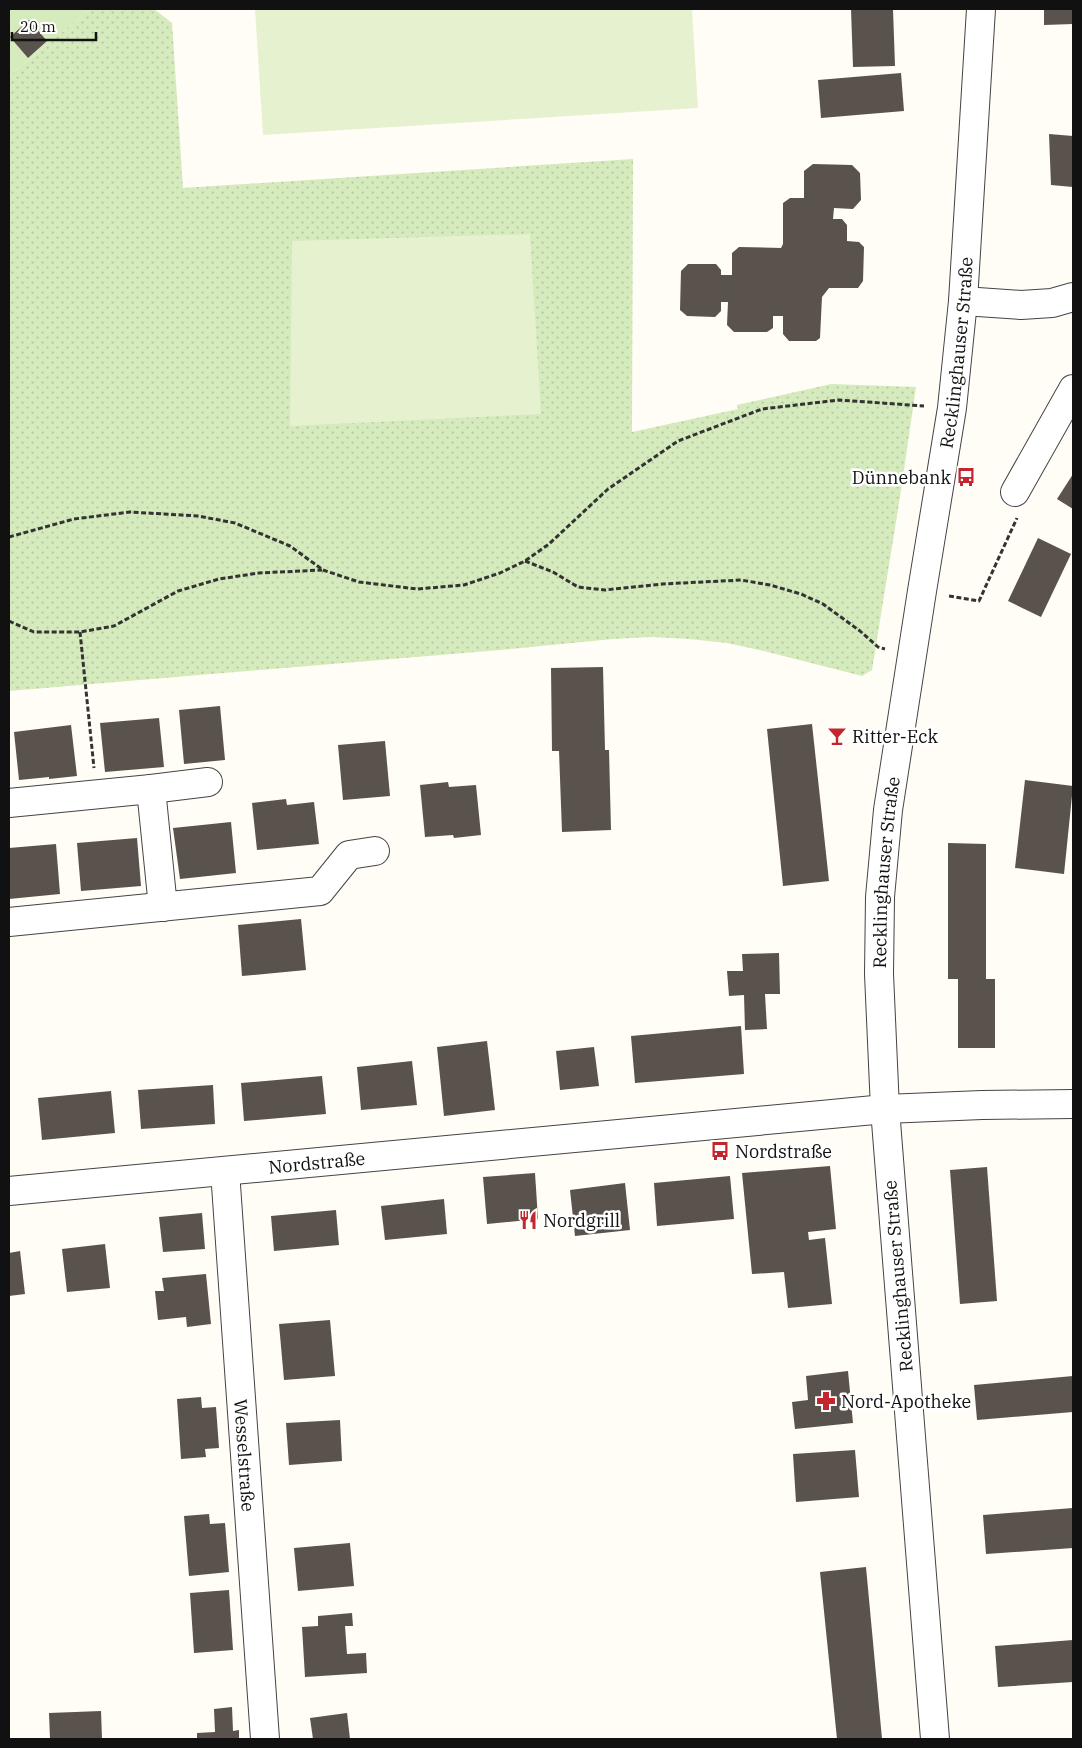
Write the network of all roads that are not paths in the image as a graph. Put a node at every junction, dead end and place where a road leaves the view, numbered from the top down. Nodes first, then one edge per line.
1 (981, 9) edge
2 (1073, 297) edge
3 (963, 301) junction
4 (1073, 389) edge
5 (1014, 492) road end
6 (208, 782) dead end
7 (152, 789) junction
8 (9, 803) edge
9 (375, 851) dead end
10 (163, 907) junction
11 (9, 922) edge
12 (1073, 1104) edge
13 (885, 1109) junction
14 (225, 1171) junction
15 (9, 1191) edge
16 (265, 1739) edge
17 (935, 1739) edge

1 - 3 street, Recklinghauser Straße
2 - 3 street
3 - 13 street, Recklinghauser Straße
4 - 5 street
6 - 7 street
7 - 8 street
7 - 10 street
9 - 10 street
10 - 11 street
12 - 13 street, Nordstraße
13 - 14 street, Nordstraße
13 - 17 street, Recklinghauser Straße
14 - 15 street, Nordstraße
14 - 16 street, Wesselstraße

